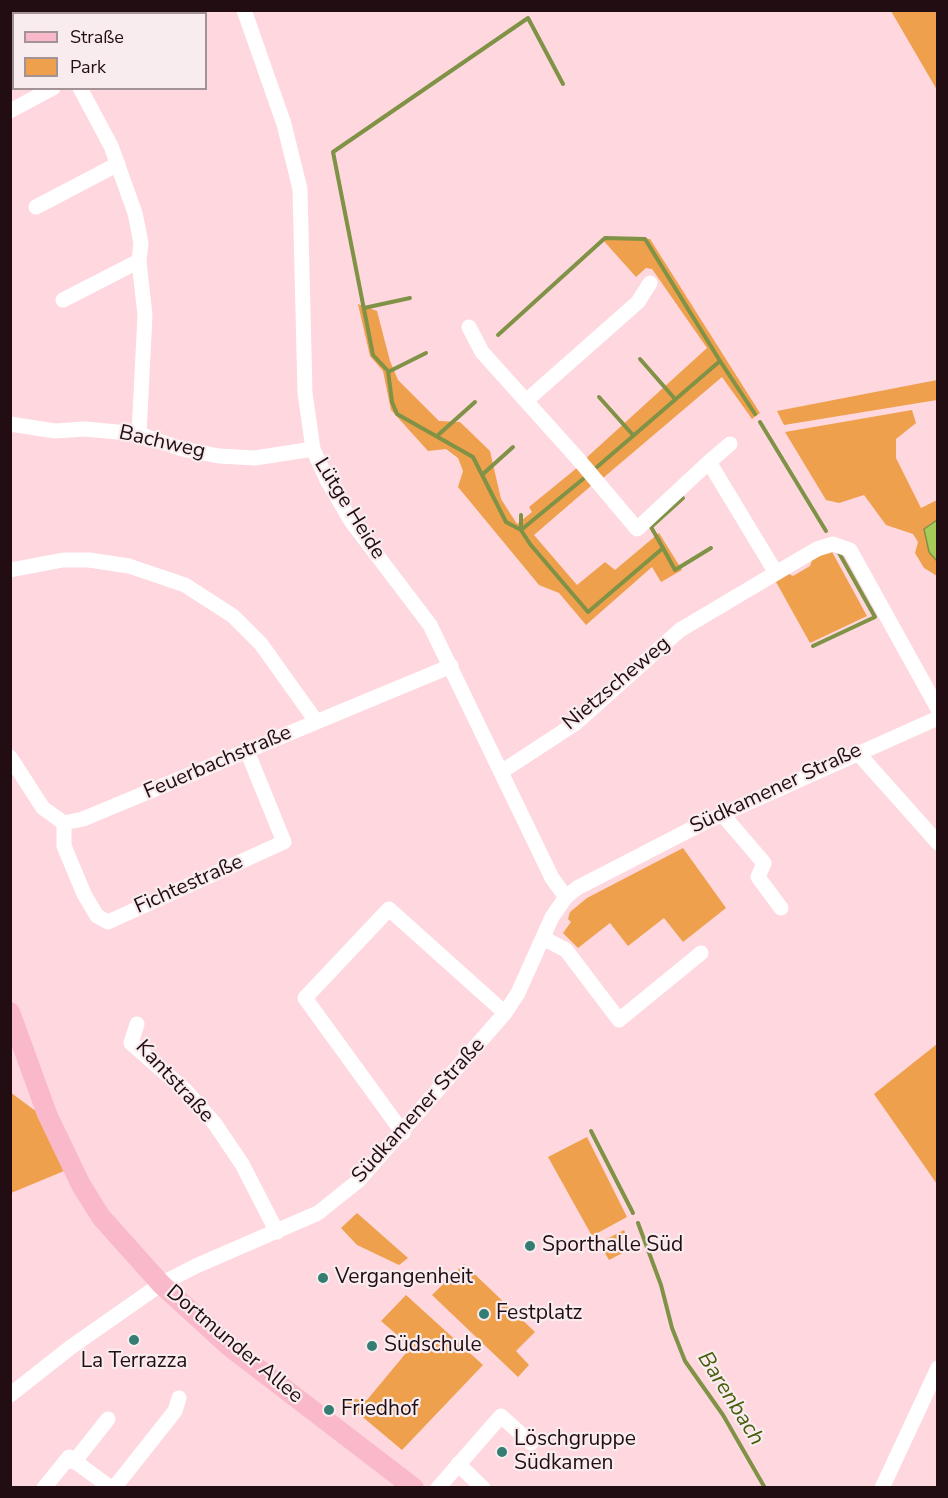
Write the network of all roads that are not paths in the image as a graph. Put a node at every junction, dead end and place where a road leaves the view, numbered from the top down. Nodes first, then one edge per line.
1 (244, 10) edge
2 (49, 90) edge
3 (81, 90) edge
4 (10, 111) edge
5 (118, 164) junction
6 (36, 207) dead end
7 (139, 261) junction
8 (650, 283) dead end
9 (63, 300) dead end
10 (469, 327) dead end
11 (526, 400) junction
12 (10, 424) edge
13 (140, 434) junction
14 (730, 444) dead end
15 (313, 449) junction
16 (709, 462) junction
17 (10, 570) edge
18 (776, 573) junction
19 (451, 666) junction
20 (938, 709) edge
21 (938, 718) edge
22 (316, 721) junction
23 (247, 751) junction
24 (857, 752) junction
25 (10, 757) edge
26 (501, 772) junction
27 (722, 814) junction
28 (64, 823) junction
29 (938, 843) edge
30 (566, 897) junction
31 (781, 908) dead end
32 (543, 938) junction
33 (701, 953) dead end
34 (10, 1012) edge
35 (505, 1013) junction
36 (137, 1024) dead end
37 (403, 1133) junction
38 (277, 1232) junction
39 (161, 1284) junction
40 (938, 1368) edge
41 (10, 1395) edge
42 (179, 1398) dead end
43 (108, 1419) dead end
44 (531, 1443) dead end
45 (71, 1460) junction
46 (458, 1464) junction
47 (110, 1487) edge
48 (44, 1488) edge
49 (414, 1488) edge
50 (438, 1488) edge
51 (483, 1488) edge
52 (882, 1488) edge

1 - 15 street, Lütge Heide
2 - 4 street
3 - 5 street
5 - 6 street
5 - 7 street
7 - 9 street
7 - 13 street
8 - 11 street
10 - 11 street
11 - 16 street
12 - 13 street, Bachweg
13 - 15 street, Bachweg
14 - 16 street
15 - 19 street, Lütge Heide
16 - 18 street
17 - 22 street
18 - 20 street, Nietzscheweg
18 - 26 street, Nietzscheweg
19 - 22 street, Feuerbachstraße
19 - 26 street, Lütge Heide
21 - 24 street, Südkamener Straße
22 - 23 street, Feuerbachstraße
23 - 28 street, Feuerbachstraße
23 - 28 street, Fichtestraße
24 - 27 street, Südkamener Straße
24 - 29 street
25 - 28 street
26 - 30 street, Lütge Heide
27 - 30 street, Südkamener Straße
27 - 31 street
30 - 32 street, Südkamener Straße
32 - 33 street
32 - 35 street, Südkamener Straße
34 - 39 main road, Dortmunder Allee
35 - 37 street, Südkamener Straße
35 - 37 street
36 - 38 street, Kantstraße
37 - 38 street, Südkamener Straße
38 - 39 street, Südkamener Straße
39 - 41 street, Südkamener Straße
39 - 49 main road, Dortmunder Allee
40 - 52 street
42 - 47 street
43 - 45 street
44 - 46 street
45 - 47 street
45 - 48 street
46 - 50 street
46 - 51 street

